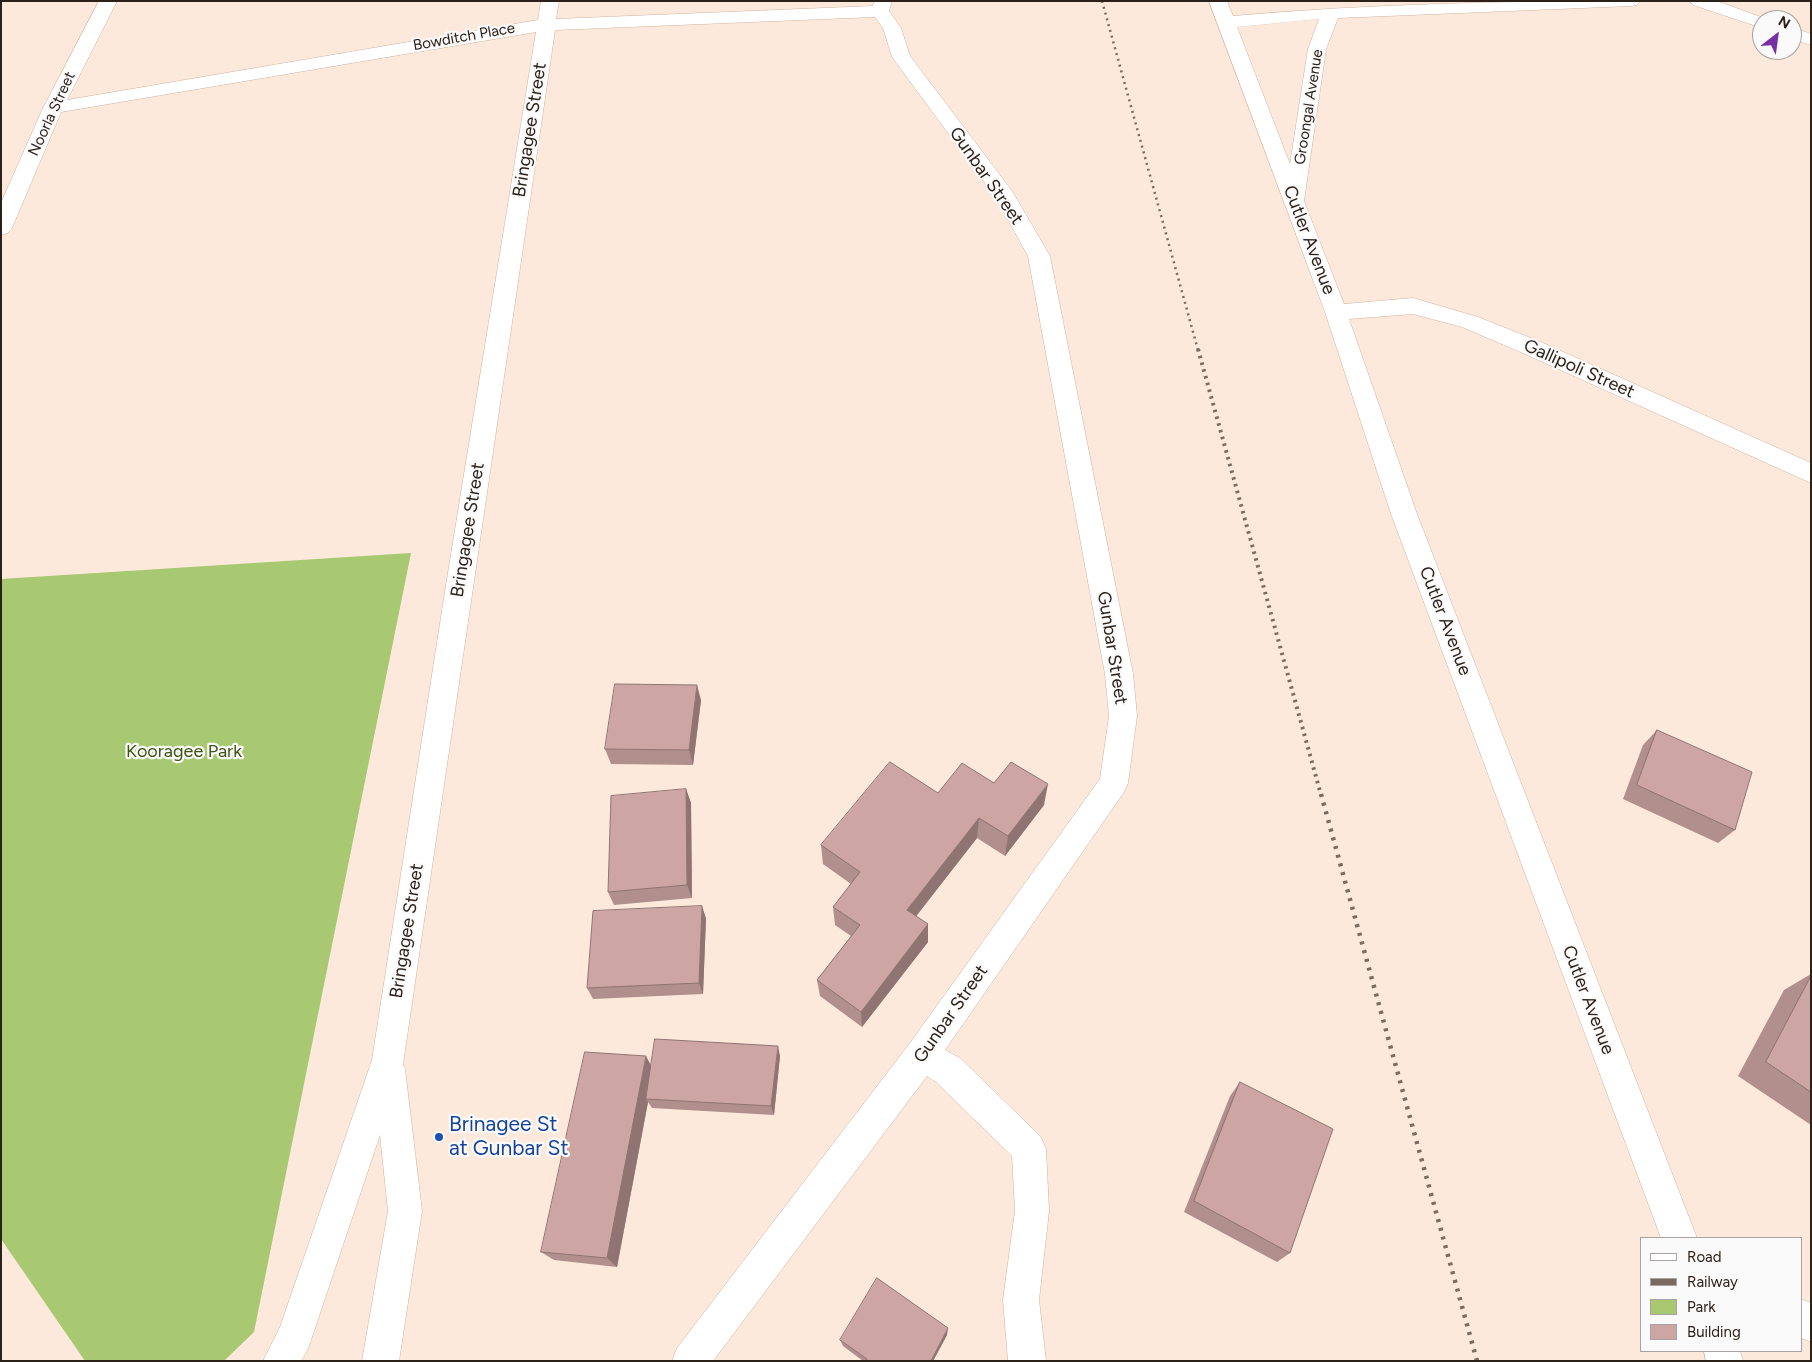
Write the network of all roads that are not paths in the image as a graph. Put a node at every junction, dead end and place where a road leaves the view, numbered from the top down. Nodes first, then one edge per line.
1 (108, 1) edge
2 (1631, 1) edge
3 (1699, 1) edge
4 (882, 6) edge
5 (1222, 12) edge
6 (548, 13) edge
7 (1331, 13) junction
8 (1752, 20) edge
9 (53, 108) junction
10 (1294, 202) junction
11 (1, 228) edge
12 (1336, 312) junction
13 (1811, 474) edge
14 (922, 1055) junction
15 (388, 1060) junction
16 (1679, 1237) edge
17 (281, 1361) edge
18 (380, 1361) edge
19 (690, 1361) edge
20 (1027, 1361) edge

1 - 9 street, Noorla Street
2 - 7 street
3 - 8 street
4 - 6 street, Bowditch Place
4 - 14 street, Gunbar Street
5 - 7 street
5 - 10 street, Cutler Avenue
6 - 9 street, Bowditch Place
6 - 15 street, Bringagee Street
7 - 10 street, Groongal Avenue
9 - 11 street, Noorla Street
10 - 12 street, Cutler Avenue
12 - 13 street, Gallipoli Street
12 - 16 street, Cutler Avenue
14 - 19 street, Gunbar Street
14 - 20 street
15 - 17 street, Bringagee Street
15 - 18 street, Bringagee Street

